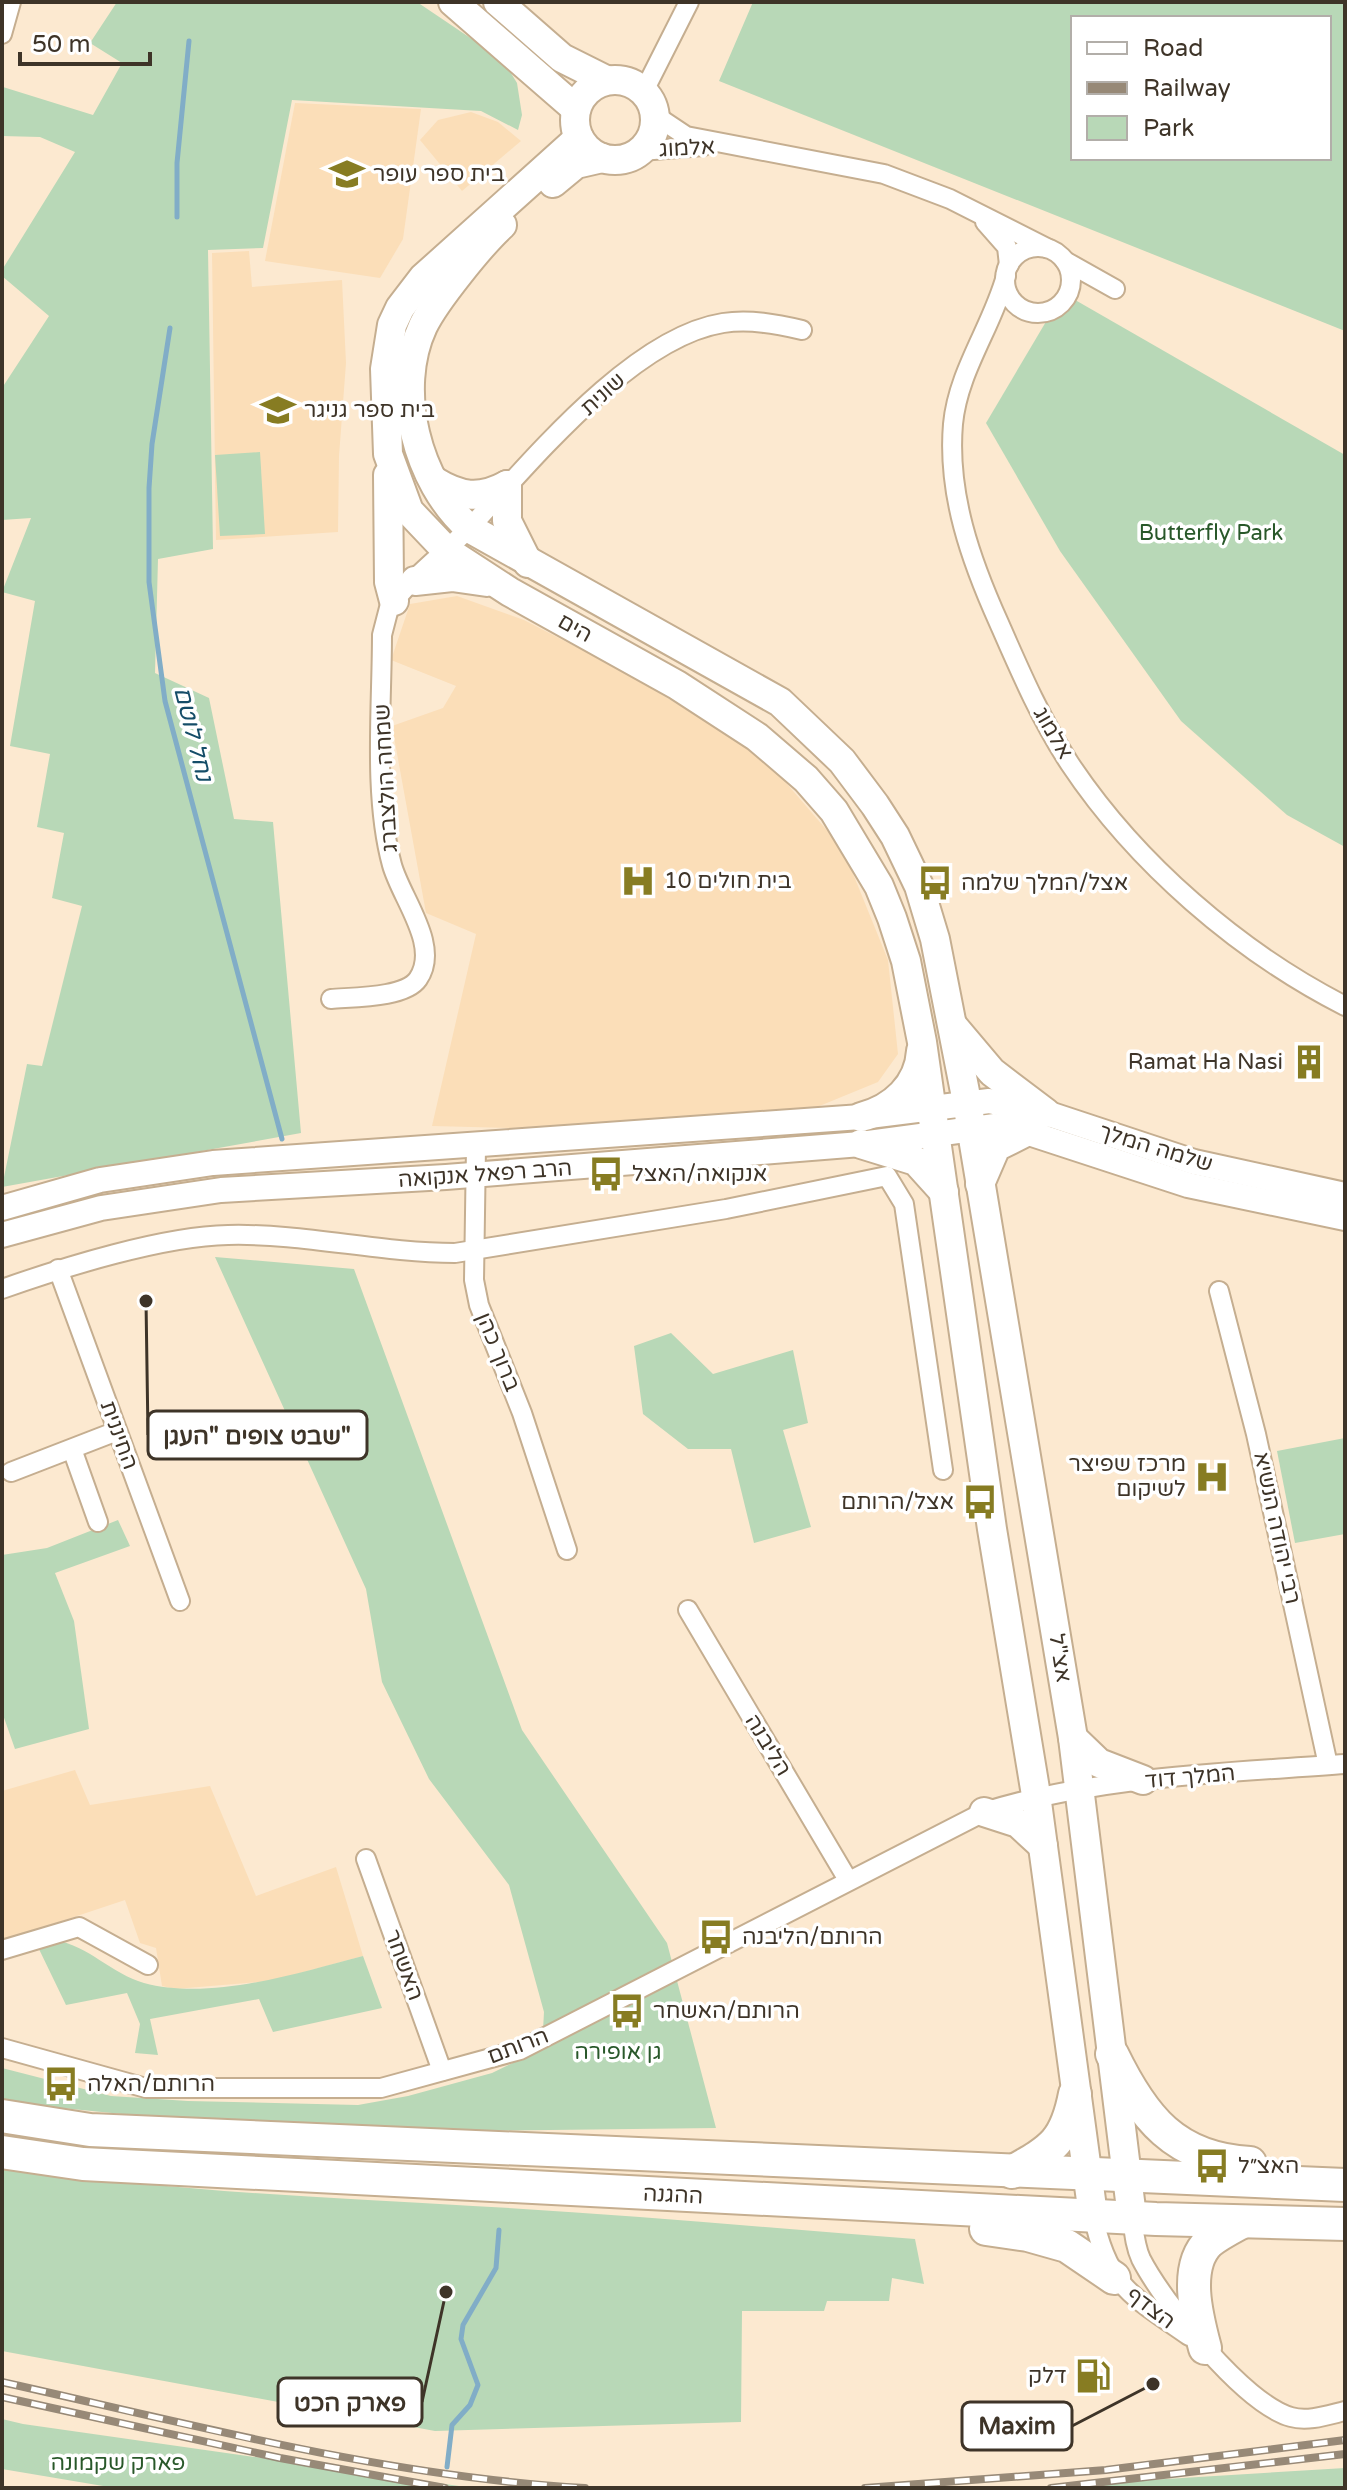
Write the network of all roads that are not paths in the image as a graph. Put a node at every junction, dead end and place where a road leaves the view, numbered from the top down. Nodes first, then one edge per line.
1 (11, 2) edge
2 (453, 2) edge
3 (498, 2) edge
4 (689, 2) edge
5 (2, 34) edge
6 (606, 80) junction
7 (650, 103) junction
8 (576, 109) junction
9 (579, 138) junction
10 (734, 146) junction
11 (641, 151) junction
12 (602, 158) junction
13 (974, 212) junction
14 (1047, 248) junction
15 (1065, 261) junction
16 (1007, 271) junction
17 (1063, 301) junction
18 (1027, 311) junction
19 (802, 330) dead end
20 (975, 352) junction
21 (388, 454) junction
22 (431, 480) junction
23 (507, 485) junction
24 (469, 528) junction
25 (447, 551) junction
26 (529, 564) junction
27 (415, 581) junction
28 (510, 592) junction
29 (394, 601) junction
30 (331, 999) dead end
31 (1345, 1006) edge
32 (952, 1025) junction
33 (922, 1042) junction
34 (968, 1115) junction
35 (933, 1121) junction
36 (1036, 1122) junction
37 (861, 1130) junction
38 (476, 1147) junction
39 (476, 1175) junction
40 (980, 1185) junction
41 (945, 1193) junction
42 (1345, 1195) edge
43 (2, 1208) edge
44 (1345, 1218) edge
45 (2, 1235) edge
46 (474, 1251) junction
47 (58, 1269) junction
48 (2, 1289) edge
49 (1219, 1291) dead end
50 (117, 1431) junction
51 (72, 1449) junction
52 (943, 1470) dead end
53 (11, 1472) dead end
54 (98, 1522) dead end
55 (567, 1550) dead end
56 (180, 1601) dead end
57 (688, 1610) dead end
58 (1073, 1738) junction
59 (1336, 1765) edge
60 (1143, 1780) junction
61 (1080, 1788) junction
62 (1036, 1795) junction
63 (984, 1812) junction
64 (1043, 1846) junction
65 (366, 1859) dead end
66 (848, 1880) junction
67 (2, 1950) edge
68 (148, 1965) dead end
69 (2, 2048) edge
70 (1112, 2054) junction
71 (442, 2071) junction
72 (1075, 2094) junction
73 (2, 2116) edge
74 (2, 2152) edge
75 (1012, 2172) junction
76 (1345, 2173) edge
77 (1087, 2175) junction
78 (1128, 2176) junction
79 (1345, 2185) edge
80 (869, 2205) junction
81 (1093, 2215) junction
82 (1132, 2217) junction
83 (1242, 2222) junction
84 (1345, 2224) edge
85 (1114, 2278) junction
86 (1205, 2348) junction
87 (1345, 2411) edge

1 - 5 street
2 - 8 main road
3 - 6 main road
4 - 7 street
6 - 7 main road
6 - 8 main road
7 - 10 street, אלמוג
7 - 11 main road
8 - 9 main road
9 - 12 main road
9 - 21 main road, הים
10 - 11 street, אלמוג
10 - 13 street, אלמוג
11 - 12 main road
12 - 22 main road, הים
13 - 14 street, אלמוג
13 - 16 street, אלמוג
14 - 15 street
14 - 16 street
15 - 17 street
15 - 17 street
16 - 18 street
16 - 20 street, אלמוג
17 - 18 street
18 - 20 street, אלמוג
19 - 23 street, שונית
20 - 31 street, אלמוג
21 - 25 main road, הים
21 - 29 main road
22 - 23 main road
22 - 24 main road, הים
23 - 24 street, שונית
23 - 26 main road
24 - 25 street, שונית
24 - 26 main road, הים
25 - 27 street, שמחה הולצברג
25 - 28 main road, הים
26 - 32 main road, הים
27 - 28 main road
27 - 29 street, שמחה הולצברג
28 - 33 main road, הים
29 - 30 street, שמחה הולצברג
32 - 34 main road, הים
32 - 36 main road
33 - 35 main road, הים
33 - 37 main road
34 - 35 street, הרב רפאל אנקואה
34 - 36 street, שלמה המלך
34 - 40 main road, אצ"ל
35 - 37 street, הרב רפאל אנקואה
35 - 41 main road, אצ"ל
36 - 40 main road
36 - 42 street, שלמה המלך
36 - 44 street, שלמה המלך
37 - 38 street, הרב רפאל אנקואה
37 - 39 street, הרב רפאל אנקואה
37 - 41 main road
38 - 39 street, ברוך כהן
38 - 43 street, הרב רפאל אנקואה
39 - 45 street, הרב רפאל אנקואה
39 - 46 street, ברוך כהן
40 - 58 main road, אצ"ל
41 - 62 main road, אצ"ל
46 - 47 street
46 - 52 street
46 - 55 street, ברוך כהן
47 - 48 street
47 - 50 street, החיננית
49 - 59 street, רבי יהודה הנשיא
50 - 51 street
50 - 56 street, החיננית
51 - 53 street
51 - 54 street
57 - 66 street, הליבנה
58 - 60 main road
58 - 61 main road, אצ"ל
59 - 60 street, המלך דוד
60 - 61 street, המלך דוד
61 - 62 street, המלך דוד
61 - 70 main road, אצ"ל
62 - 63 street, הרותם
62 - 64 main road, אצ"ל
63 - 64 main road
63 - 66 street, הרותם
64 - 72 main road, אצ"ל
65 - 71 street, האשחר
66 - 71 street, הרותם
67 - 68 street
69 - 71 street, הרותם
70 - 76 highway
70 - 78 main road, אצ"ל
72 - 75 highway
72 - 77 main road, אצ"ל
73 - 75 highway, ההגנה
74 - 80 highway, ההגנה
75 - 77 highway, ההגנה
77 - 78 highway, ההגנה
77 - 81 main road, אצ"ל
78 - 79 highway, ההגנה
78 - 82 main road, אצ"ל
80 - 81 highway, ההגנה
80 - 85 highway
81 - 82 highway, ההגנה
81 - 85 street, הצדף
82 - 83 highway, ההגנה
82 - 86 street, הצדף
83 - 84 highway, ההגנה
83 - 86 highway
85 - 86 street, הצדף
86 - 87 street, הצדף

